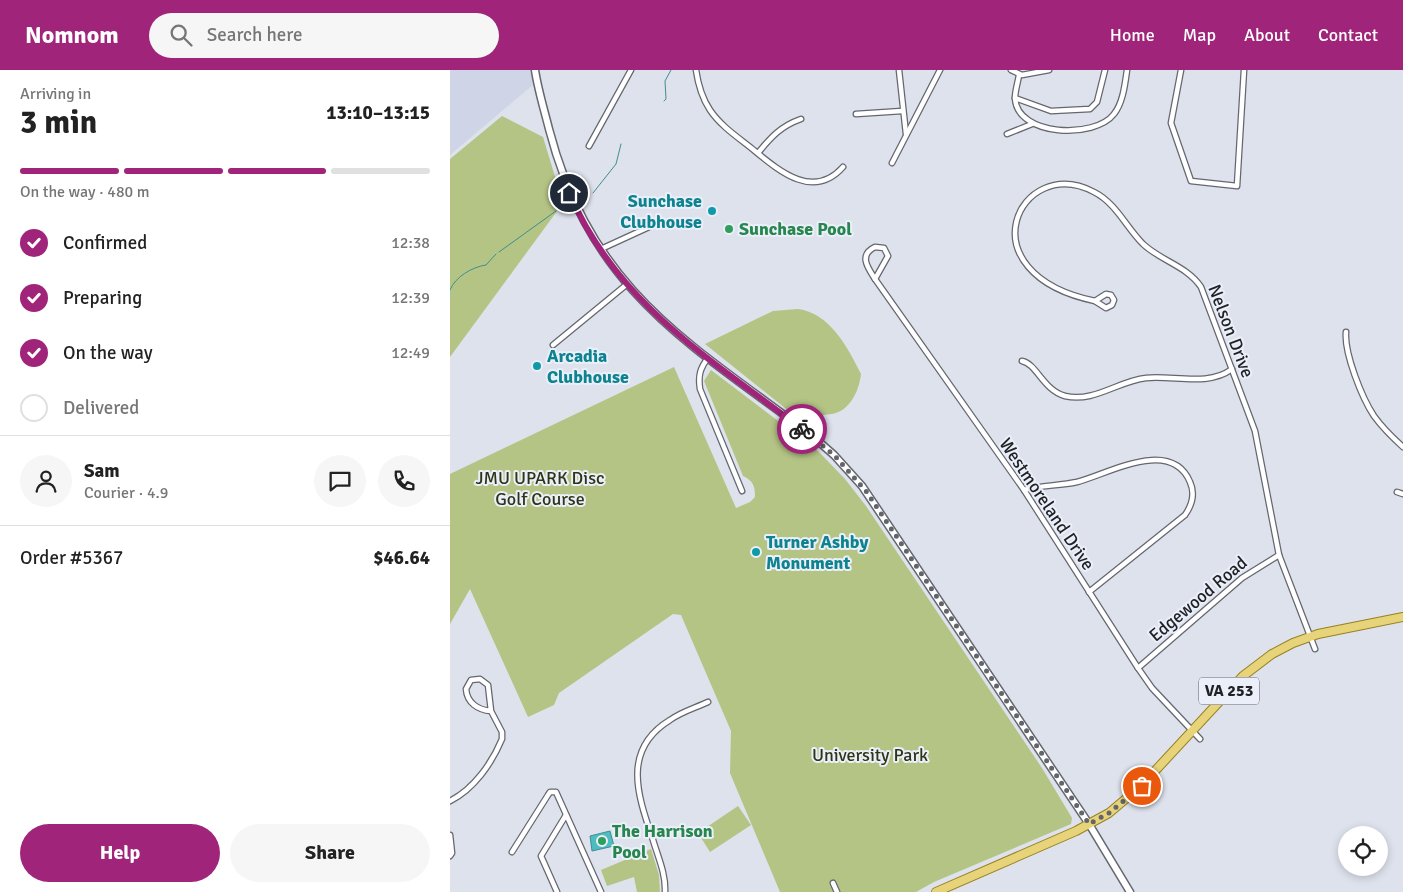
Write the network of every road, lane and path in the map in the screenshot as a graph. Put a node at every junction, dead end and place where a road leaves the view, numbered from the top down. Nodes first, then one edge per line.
1 (535, 70) edge
2 (631, 70) edge
3 (696, 70) edge
4 (899, 70) edge
5 (940, 70) edge
6 (1011, 70) edge
7 (1049, 70) edge
8 (1105, 70) edge
9 (1127, 70) edge
10 (1181, 70) edge
11 (1244, 70) edge
12 (1019, 75) junction
13 (1015, 98) junction
14 (902, 111) junction
15 (856, 114) dead end
16 (801, 119) dead end
17 (1032, 124) junction
18 (906, 134) junction
19 (1007, 134) dead end
20 (589, 146) dead end
21 (758, 153) junction
22 (892, 163) dead end
23 (843, 167) dead end
24 (649, 227) dead end
25 (599, 250) junction
26 (875, 279) junction
27 (626, 285) junction
28 (1096, 301) dead end
29 (1346, 332) dead end
30 (553, 345) dead end
31 (708, 358) junction
32 (1022, 361) dead end
33 (1232, 369) junction
34 (1403, 447) edge
35 (1024, 490) junction
36 (742, 491) dead end
37 (1397, 492) dead end
38 (1403, 494) edge
39 (1279, 555) junction
40 (1089, 592) junction
41 (1403, 617) edge
42 (1312, 636) junction
43 (1315, 649) dead end
44 (1138, 668) junction
45 (708, 702) dead end
46 (491, 711) junction
47 (1192, 731) junction
48 (1200, 739) dead end
49 (450, 801) edge
50 (566, 815) junction
51 (1089, 824) junction
52 (450, 835) edge
53 (512, 852) dead end
54 (450, 856) edge
55 (833, 883) dead end
56 (557, 892) edge
57 (601, 892) edge
58 (665, 892) edge
59 (837, 892) edge
60 (936, 892) edge
61 (1130, 892) edge

1 - 25 main road
2 - 20 street
3 - 21 street
4 - 14 street
5 - 18 street
6 - 12 street
7 - 12 street
8 - 13 street
9 - 17 street
10 - 11 street
12 - 13 street
13 - 17 street
14 - 15 street
14 - 18 street
16 - 21 street
17 - 19 street
18 - 22 street
21 - 23 street
24 - 25 street
25 - 27 main road
26 - 26 street, Westmoreland Drive
26 - 35 street, Westmoreland Drive
27 - 30 street
27 - 31 main road
28 - 33 street, Nelson Drive
29 - 34 street
31 - 36 street
31 - 51 main road
32 - 33 street
33 - 39 street, Nelson Drive
35 - 40 street, Westmoreland Drive
35 - 40 street
37 - 38 street
39 - 42 street, Nelson Drive
39 - 44 street, Edgewood Road
40 - 44 street, Westmoreland Drive
41 - 42 main road, VA 253
42 - 43 street, Nelson Drive
42 - 47 main road, VA 253
44 - 47 street, Westmoreland Drive
45 - 58 street
46 - 46 street
46 - 49 street
47 - 48 street, Westmoreland Drive
47 - 51 main road, VA 253
50 - 53 street
50 - 56 street
50 - 57 street
51 - 60 main road, VA 253
51 - 61 main road
52 - 54 street
55 - 59 street

